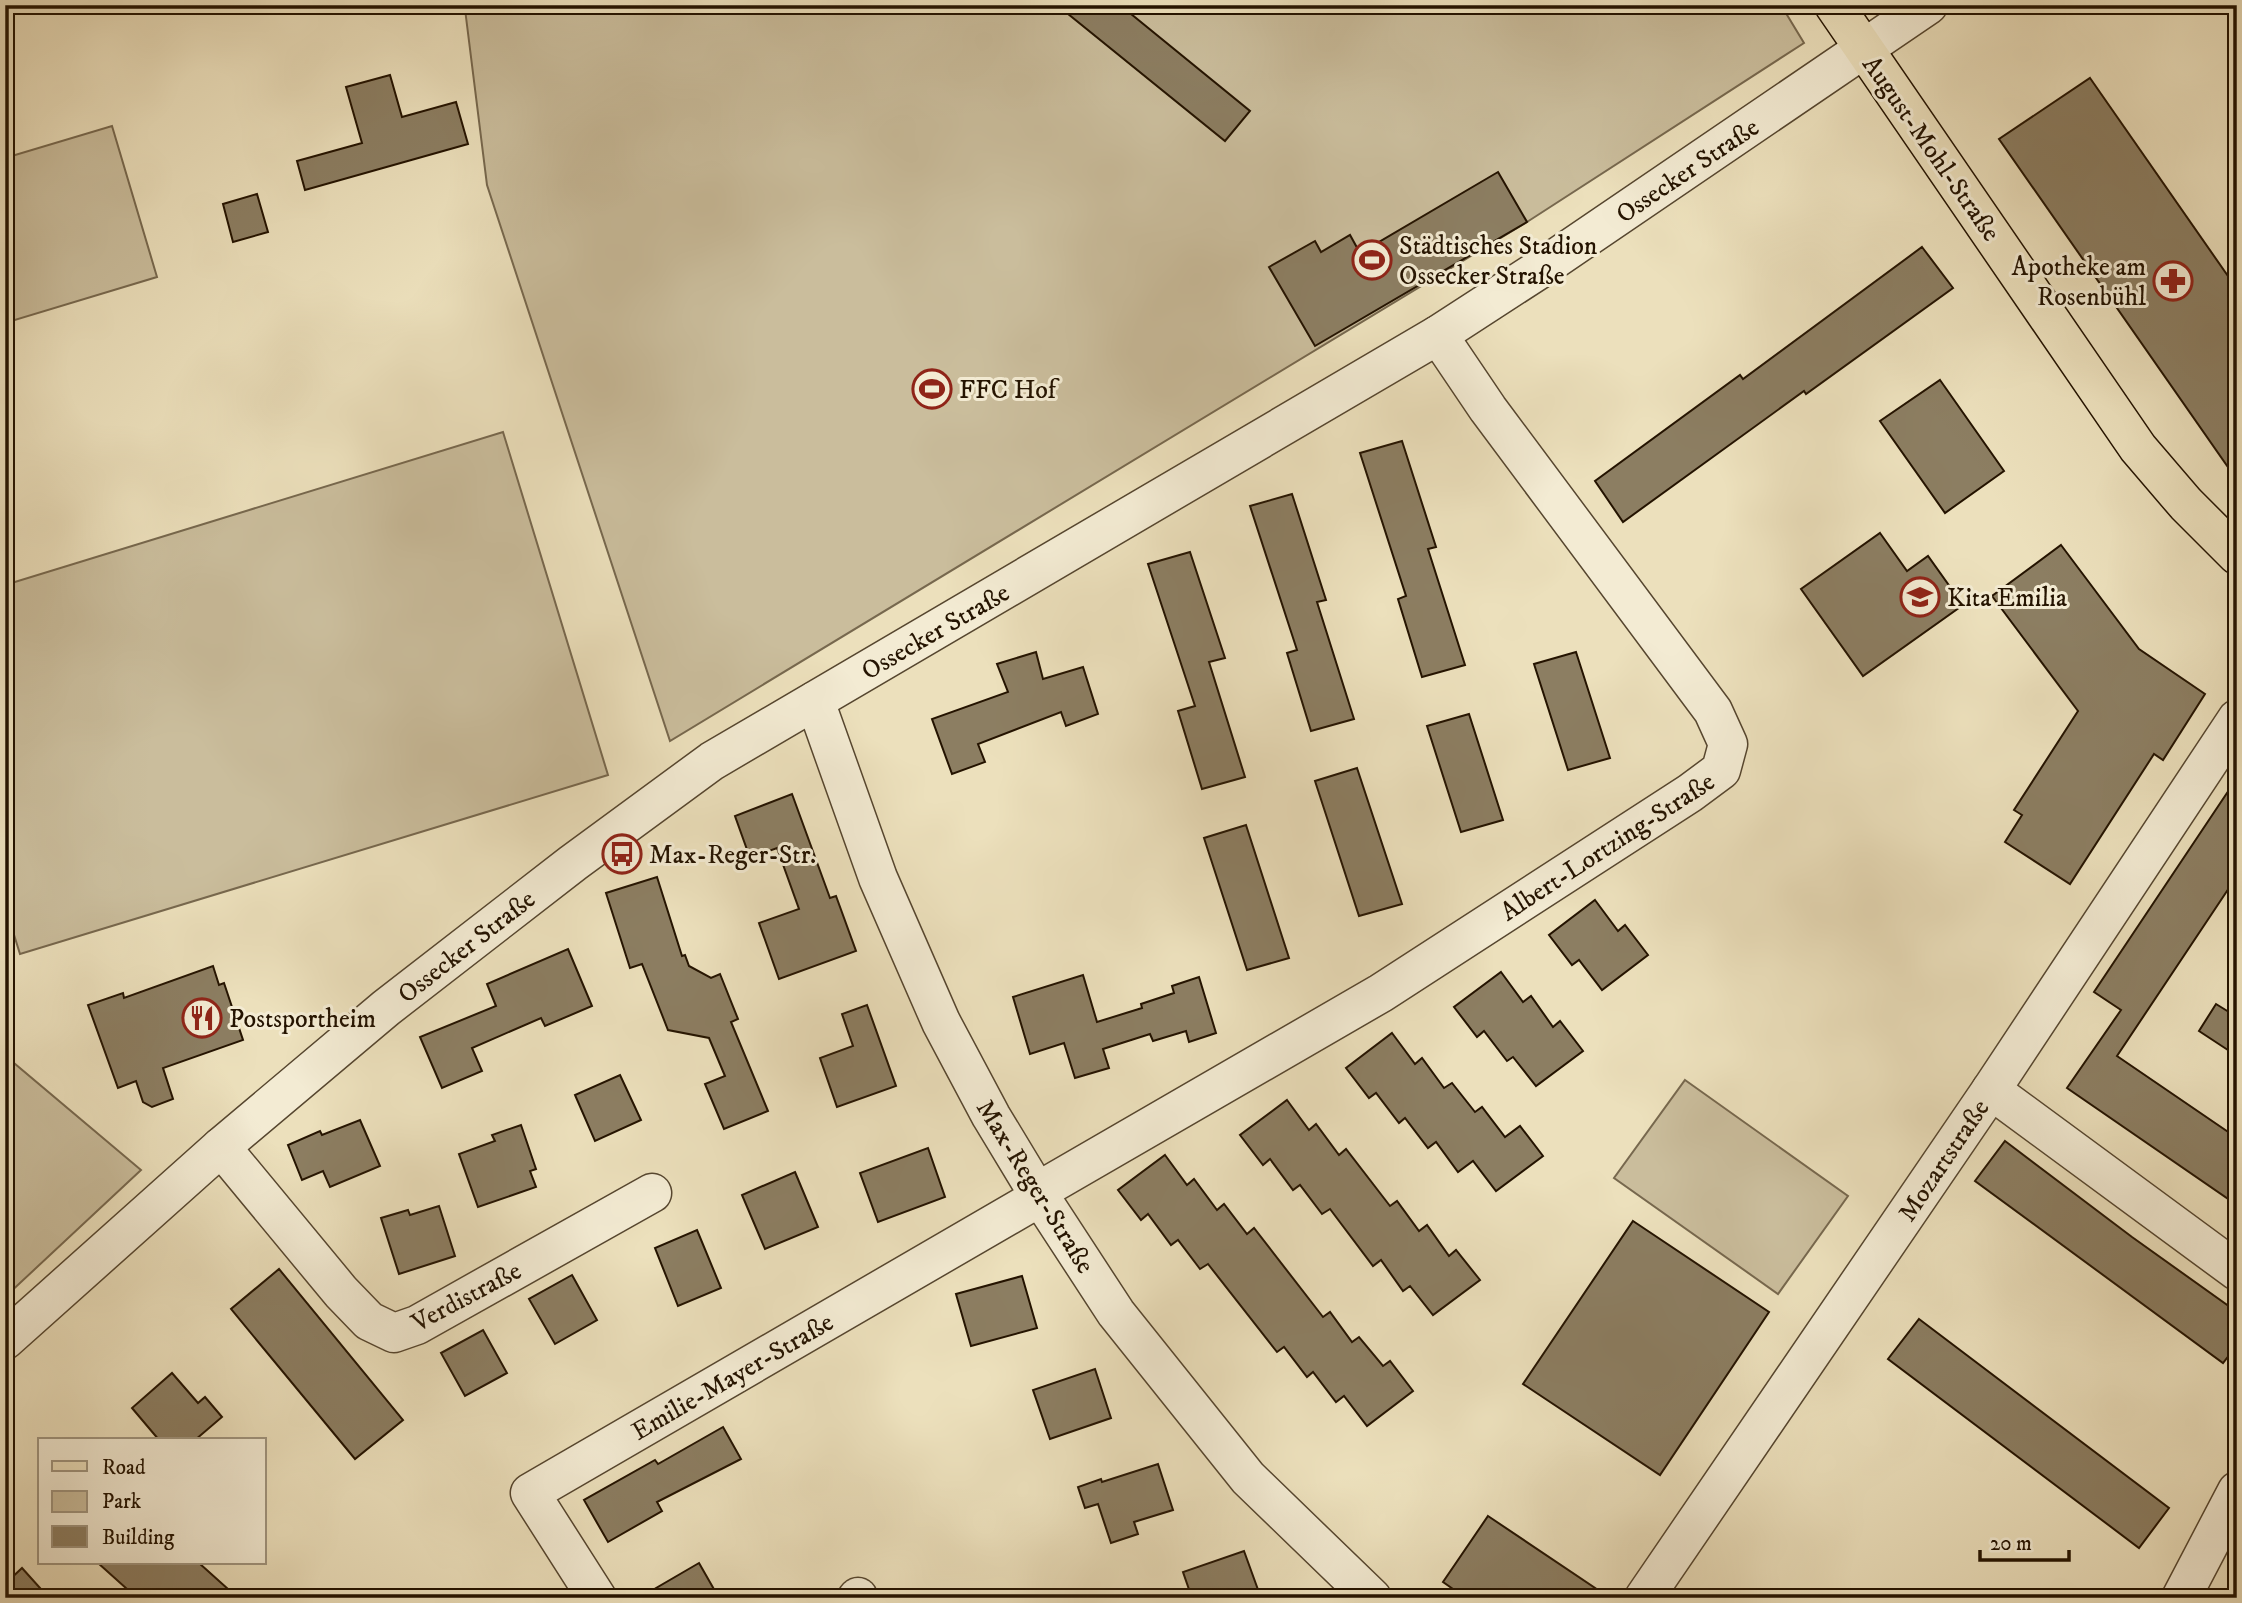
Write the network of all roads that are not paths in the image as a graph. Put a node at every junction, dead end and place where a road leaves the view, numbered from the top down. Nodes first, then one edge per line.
1 (1833, 5) edge
2 (1927, 5) edge
3 (1863, 50) junction
4 (1438, 335) junction
5 (2237, 555) edge
6 (815, 701) junction
7 (2237, 719) edge
8 (1990, 1090) junction
9 (221, 1147) junction
10 (652, 1193) dead end
11 (1039, 1195) junction
12 (2237, 1271) edge
13 (5, 1340) edge
14 (2237, 1491) edge
15 (597, 1598) edge
16 (1372, 1598) edge
17 (1644, 1598) edge
18 (2182, 1598) edge

1 - 3 main road, August-Mohl-Straße
2 - 3 street, Ossecker Straße
3 - 4 street, Ossecker Straße
3 - 5 main road, August-Mohl-Straße
4 - 6 street, Ossecker Straße
4 - 11 street, Albert-Lortzing-Straße
6 - 9 street, Ossecker Straße
6 - 11 street, Max-Reger-Straße
7 - 8 street, Mozartstraße
8 - 12 street
8 - 17 street, Mozartstraße
9 - 10 street, Verdistraße
9 - 13 street, Ossecker Straße
11 - 15 street, Emilie-Mayer-Straße
11 - 16 street, Max-Reger-Straße
14 - 18 street

